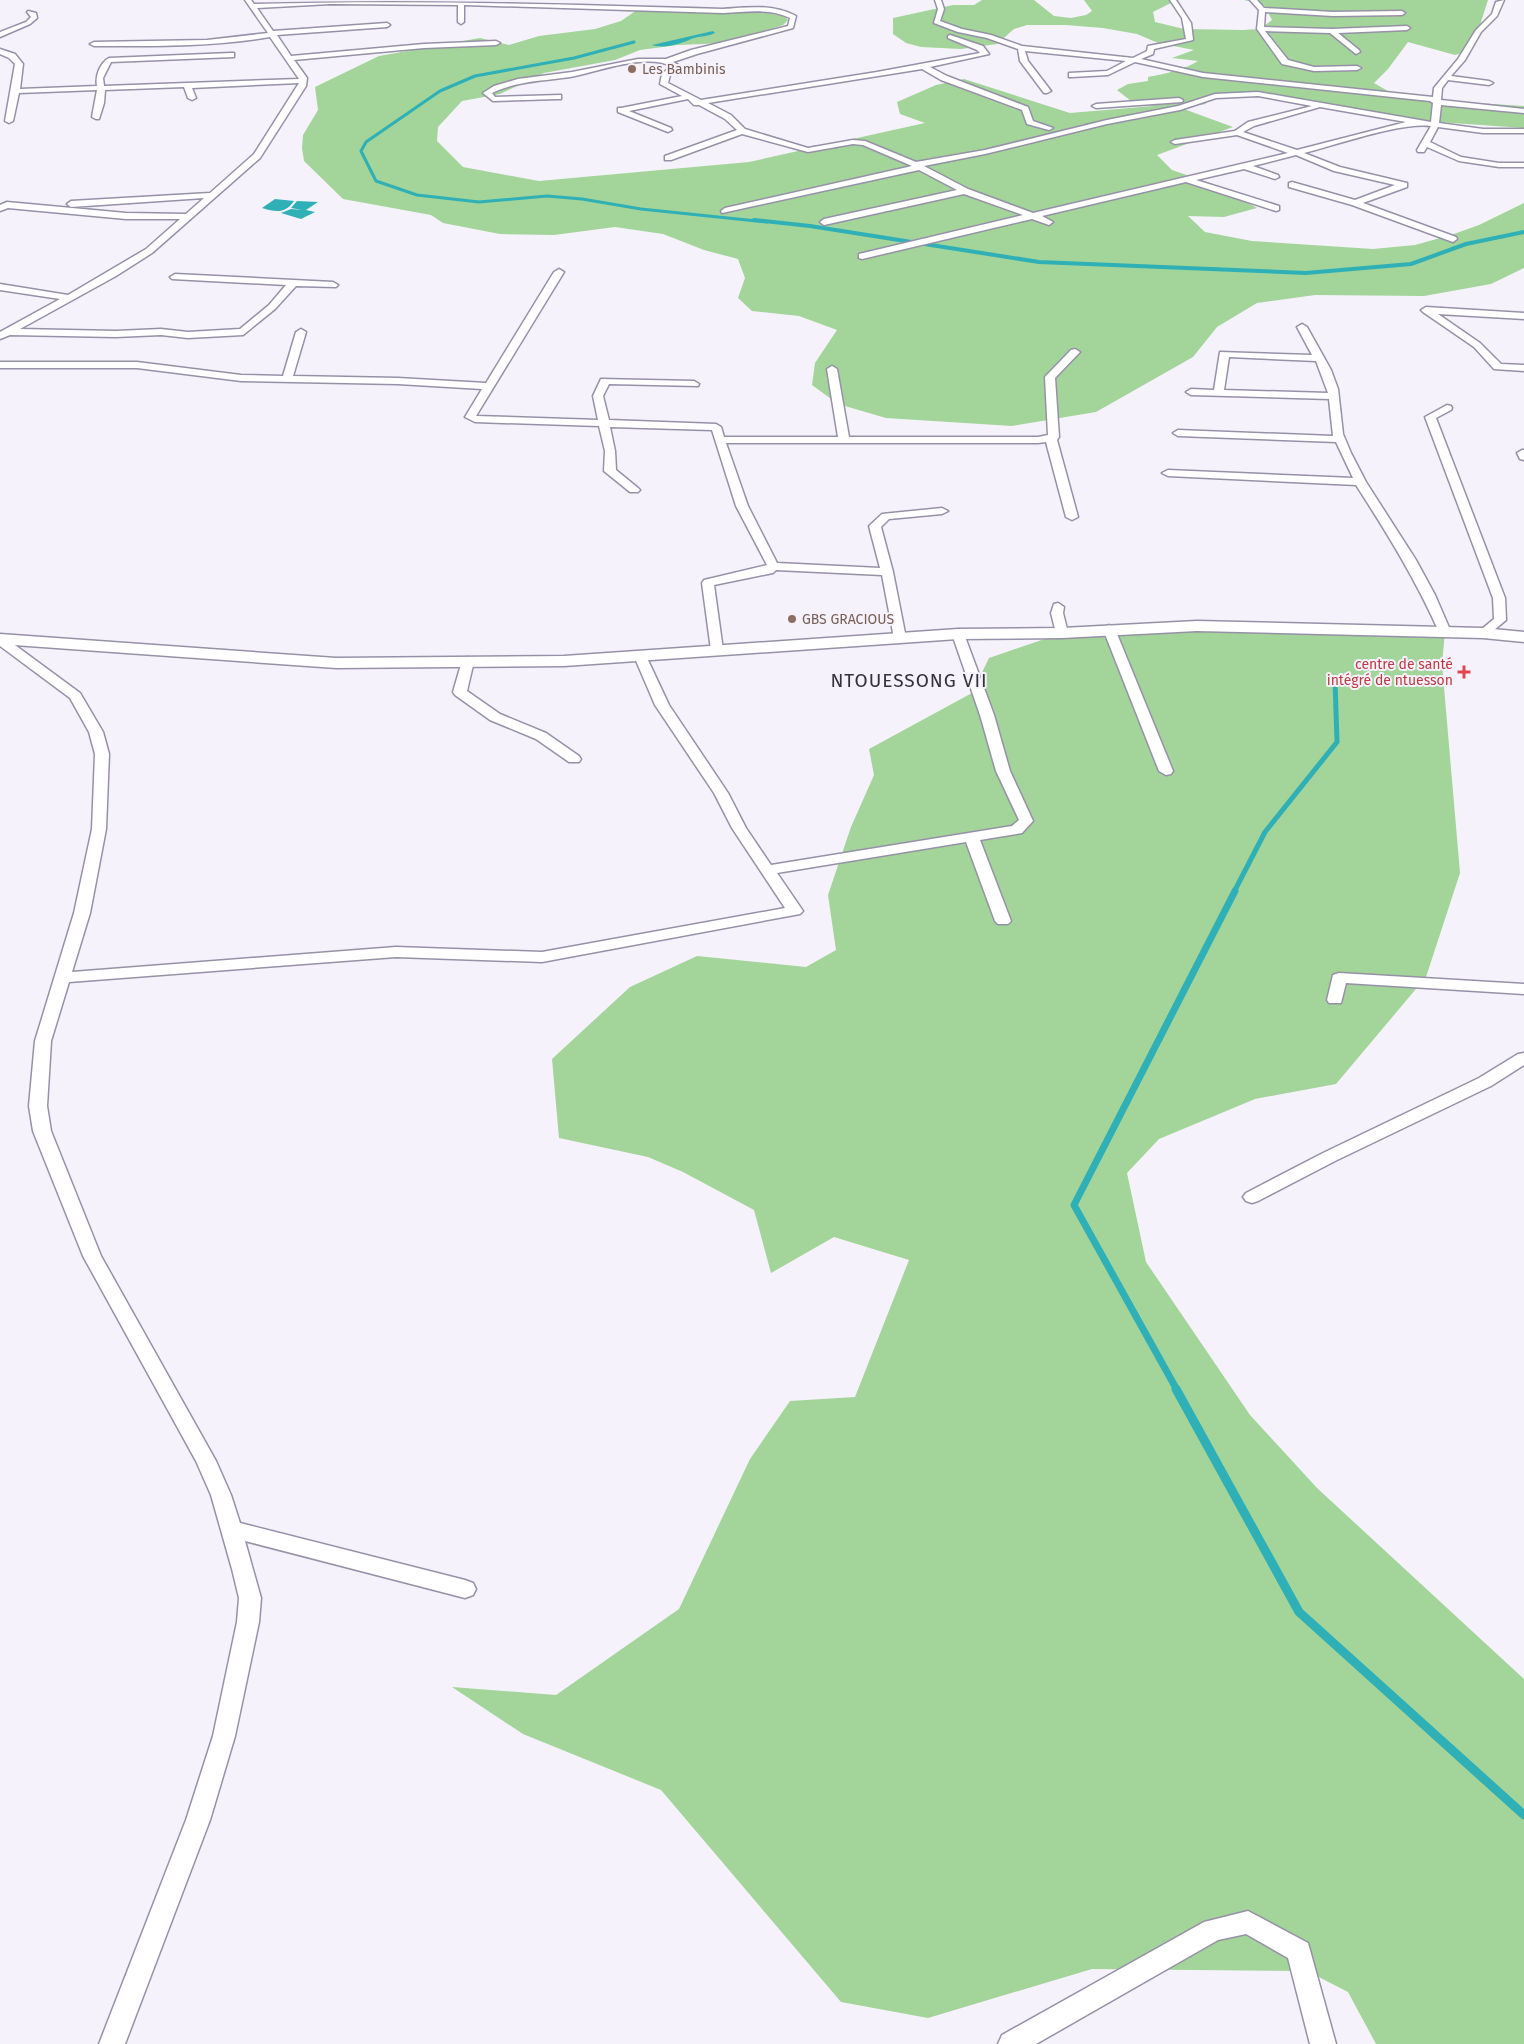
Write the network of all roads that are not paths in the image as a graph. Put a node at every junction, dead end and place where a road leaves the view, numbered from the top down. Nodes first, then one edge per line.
1 (938, 0) edge
2 (1173, 0) edge
3 (1254, 0) edge
4 (1501, 0) edge
5 (499, 2) edge
6 (534, 2) edge
7 (250, 3) edge
8 (461, 3) junction
9 (1262, 10) junction
10 (30, 12) dead end
11 (1402, 13) dead end
12 (461, 22) dead end
13 (387, 25) dead end
14 (1407, 28) dead end
15 (1260, 29) junction
16 (960, 31) junction
17 (1332, 31) junction
18 (273, 34) junction
19 (0, 35) edge
20 (197, 43) junction
21 (496, 43) dead end
22 (94, 44) dead end
23 (1021, 48) junction
24 (0, 51) edge
25 (1356, 52) dead end
26 (231, 55) dead end
27 (290, 58) junction
28 (668, 60) junction
29 (1134, 60) junction
30 (189, 61) junction
31 (924, 68) junction
32 (1357, 68) dead end
33 (1072, 75) dead end
34 (1446, 78) junction
35 (302, 81) junction
36 (187, 83) junction
37 (1219, 83) junction
38 (1489, 83) dead end
39 (101, 87) junction
40 (1047, 91) dead end
41 (13, 94) junction
42 (1228, 95) junction
43 (558, 97) dead end
44 (689, 97) junction
45 (192, 98) dead end
46 (1207, 99) junction
47 (697, 102) junction
48 (1438, 102) junction
49 (1096, 106) dead end
50 (1320, 106) junction
51 (1524, 111) edge
52 (96, 117) dead end
53 (9, 121) dead end
54 (1422, 123) junction
55 (1435, 126) junction
56 (1050, 128) dead end
57 (668, 130) dead end
58 (742, 131) junction
59 (1524, 131) edge
60 (1237, 132) junction
61 (1175, 142) dead end
62 (1297, 153) junction
63 (668, 158) dead end
64 (1524, 165) edge
65 (918, 166) junction
66 (1245, 166) junction
67 (1275, 177) dead end
68 (1187, 180) junction
69 (1292, 185) dead end
70 (964, 191) junction
71 (214, 195) junction
72 (1355, 203) junction
73 (63, 206) dead end
74 (0, 208) edge
75 (1276, 208) dead end
76 (724, 211) dead end
77 (1034, 216) junction
78 (189, 217) junction
79 (824, 222) dead end
80 (1049, 222) dead end
81 (1452, 239) dead end
82 (862, 256) dead end
83 (559, 272) dead end
84 (175, 277) dead end
85 (294, 282) junction
86 (333, 285) dead end
87 (0, 287) edge
88 (69, 298) junction
89 (1524, 316) edge
90 (1302, 327) dead end
91 (301, 332) dead end
92 (4, 334) edge
93 (1075, 352) dead end
94 (1319, 358) junction
95 (0, 364) edge
96 (1524, 368) edge
97 (832, 369) dead end
98 (287, 380) junction
99 (694, 384) dead end
100 (488, 386) junction
101 (1191, 392) dead end
102 (1219, 392) junction
103 (1333, 396) junction
104 (1447, 408) dead end
105 (603, 423) junction
106 (1178, 433) dead end
107 (1051, 439) junction
108 (1340, 439) junction
109 (720, 440) junction
110 (844, 440) junction
111 (1168, 473) dead end
112 (1360, 482) junction
113 (634, 490) dead end
114 (942, 511) dead end
115 (1072, 517) dead end
116 (773, 566) junction
117 (887, 572) junction
118 (1058, 607) dead end
119 (1109, 629) junction
120 (1062, 632) junction
121 (1445, 632) junction
122 (1483, 633) junction
123 (958, 634) junction
124 (1524, 637) edge
125 (900, 638) junction
126 (0, 639) edge
127 (717, 650) junction
128 (640, 656) junction
129 (468, 662) junction
130 (574, 759) dead end
131 (1166, 771) dead end
132 (972, 838) junction
133 (768, 870) junction
134 (1003, 921) dead end
135 (62, 978) junction
136 (1524, 989) edge
137 (1335, 1000) dead end
138 (1524, 1058) edge
139 (1252, 1197) dead end
140 (231, 1530) junction
141 (465, 1589) dead end
142 (112, 2044) edge
143 (1011, 2044) edge
144 (1323, 2044) edge

1 - 16 street
2 - 29 street
3 - 9 street
4 - 34 street
5 - 6 street
5 - 8 street
6 - 28 street
7 - 8 street
7 - 18 street
8 - 12 street
9 - 11 street
9 - 15 street
10 - 19 street
13 - 18 street
14 - 17 street
15 - 17 street
15 - 32 street
16 - 23 street
16 - 31 street
17 - 25 street
18 - 20 street
18 - 27 street
20 - 22 street
20 - 30 street
21 - 27 street
23 - 29 street
23 - 40 street
24 - 41 street
26 - 30 street
27 - 35 street
28 - 43 street
28 - 44 street
29 - 33 street
29 - 37 street
30 - 39 street
31 - 47 street
31 - 56 street
34 - 38 street
34 - 48 street
35 - 36 street
35 - 71 street
36 - 39 street
36 - 45 street
37 - 42 street
37 - 48 street
39 - 41 street
39 - 52 street
41 - 53 street
42 - 46 street
42 - 50 street
44 - 47 street
44 - 57 street
46 - 49 street
46 - 65 street
47 - 58 street
48 - 51 street
48 - 55 street
50 - 54 street
50 - 60 street
54 - 55 street
54 - 62 street
55 - 59 street
55 - 64 street
58 - 63 street
58 - 65 street
60 - 61 street
60 - 62 street
62 - 66 street
62 - 72 street
65 - 70 street
65 - 76 street
66 - 67 street
66 - 68 street
68 - 75 street
68 - 77 street
69 - 72 street
70 - 77 street
70 - 79 street
71 - 73 street
71 - 78 street
72 - 81 street
74 - 78 street
77 - 80 street
77 - 82 street
78 - 88 street
83 - 100 street
84 - 85 street
85 - 86 street
85 - 92 street
87 - 88 street
88 - 92 street
89 - 96 street
90 - 94 street
91 - 98 street
93 - 107 street
94 - 102 street
94 - 103 street
95 - 98 street
97 - 110 street
98 - 100 street
99 - 105 street
100 - 105 street
101 - 102 street
102 - 103 street
103 - 108 street
104 - 122 street
105 - 109 street
105 - 113 street
106 - 108 street
107 - 110 street
107 - 115 street
108 - 112 street
109 - 110 street
109 - 116 street
111 - 112 street
112 - 121 street
114 - 117 street
116 - 117 street
116 - 127 street
117 - 125 street
118 - 120 street
119 - 120 street
119 - 121 street
119 - 131 street
120 - 123 street
121 - 122 street
122 - 124 street
123 - 125 street
123 - 132 street
125 - 127 street
126 - 129 street
126 - 135 street
127 - 128 street
128 - 129 street
128 - 133 street
129 - 130 street
132 - 133 street
132 - 134 street
133 - 135 street
135 - 140 street
136 - 137 street
138 - 139 street
140 - 141 street
140 - 142 street
143 - 144 street

